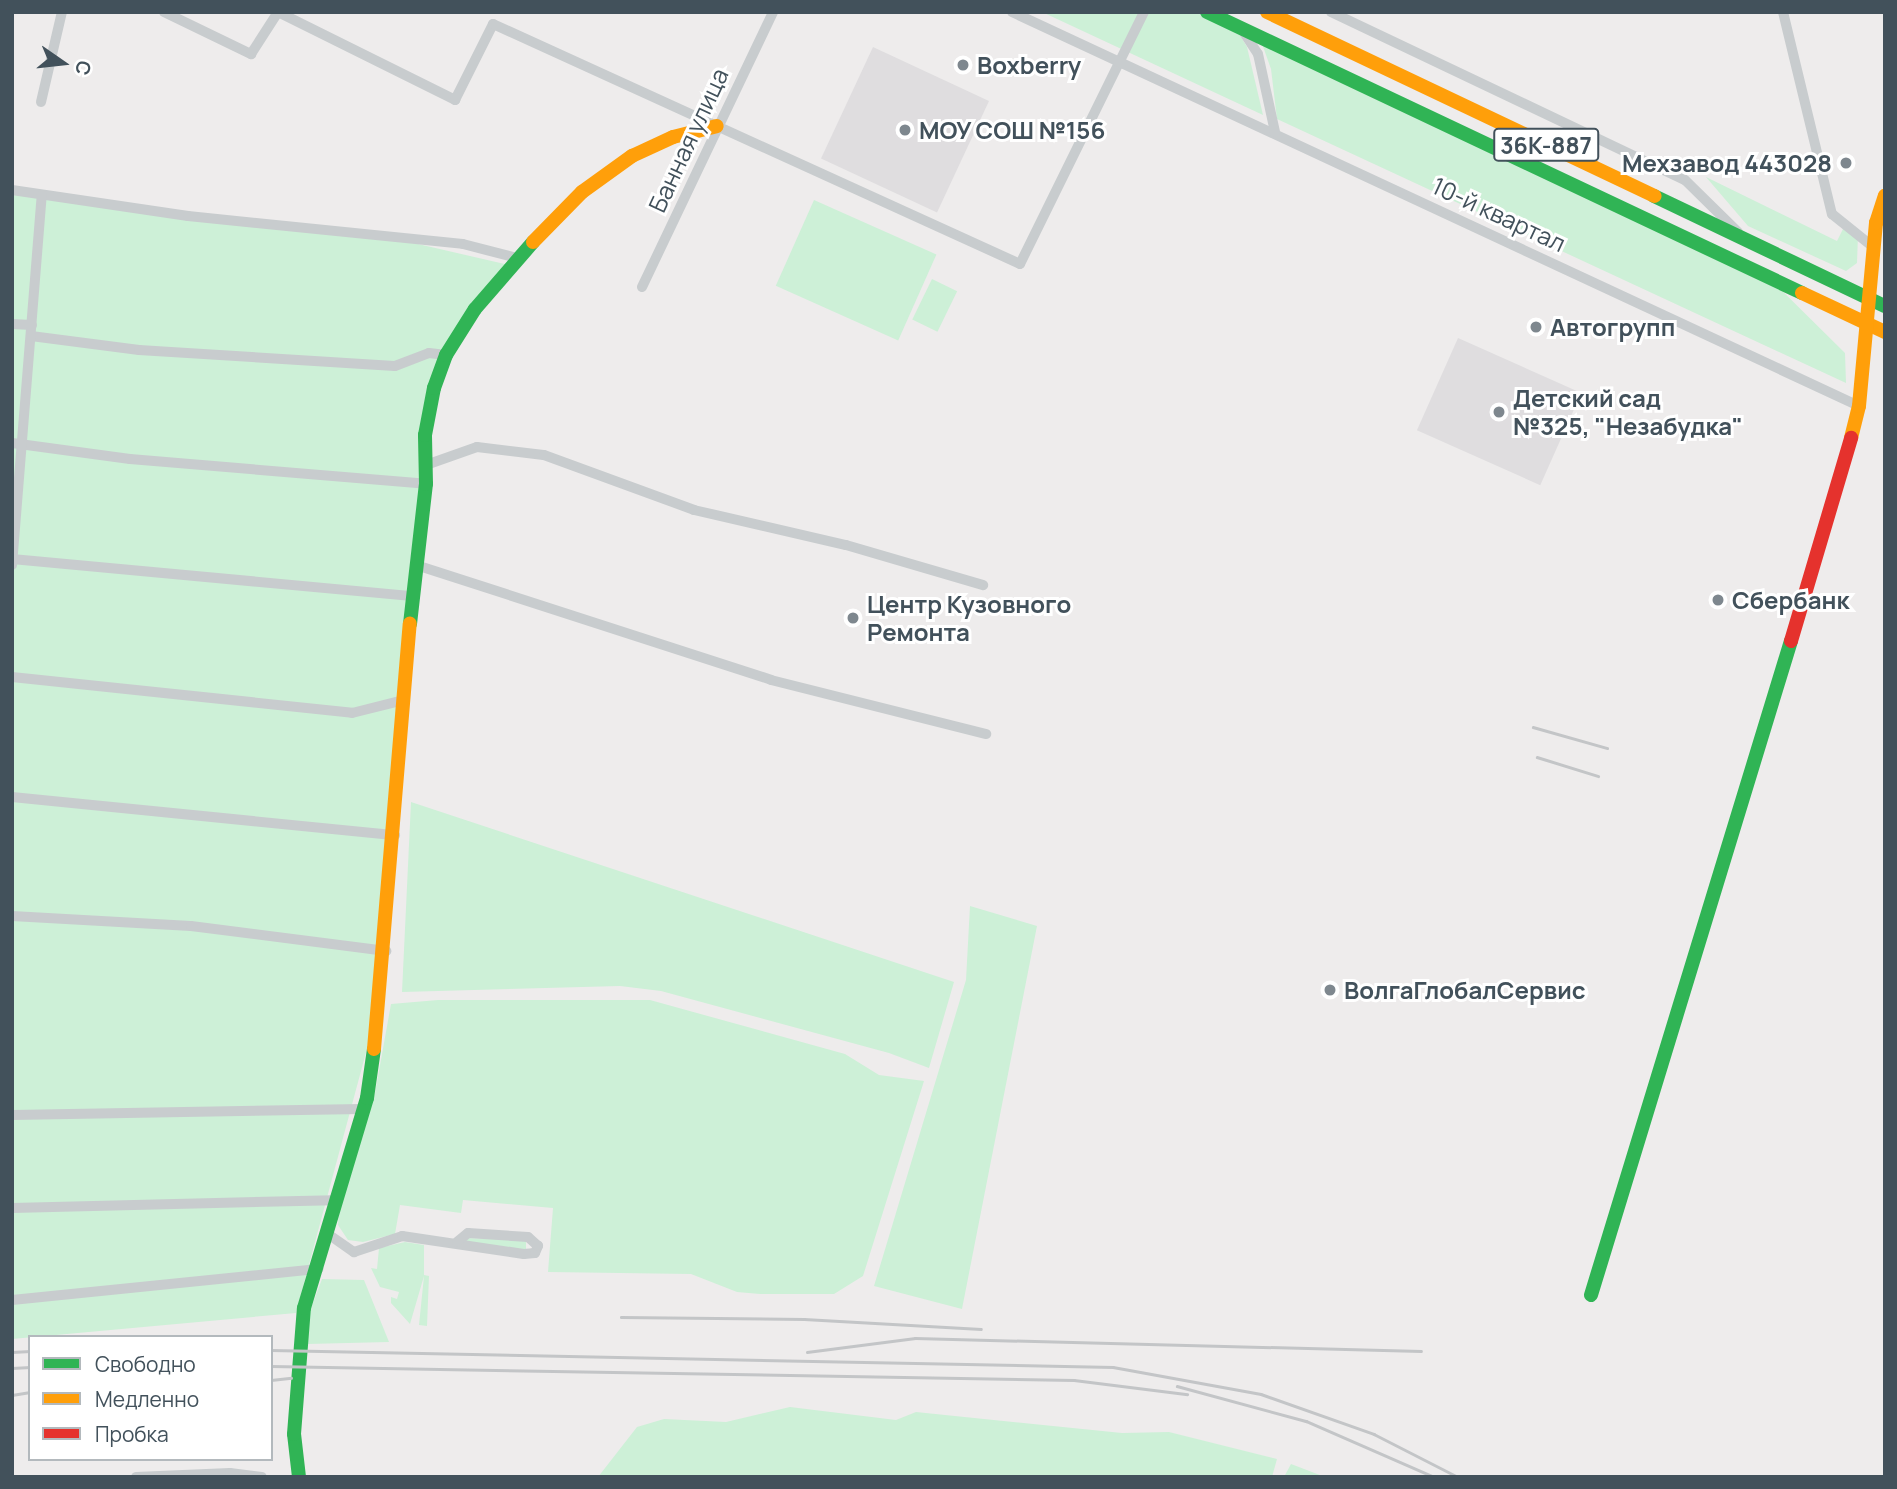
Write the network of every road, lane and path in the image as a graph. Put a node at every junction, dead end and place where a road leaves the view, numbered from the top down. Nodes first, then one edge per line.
1 (62, 12) edge
2 (164, 12) edge
3 (773, 12) edge
4 (1012, 12) edge
5 (1144, 12) edge
6 (1207, 12) edge
7 (1267, 12) edge
8 (1331, 12) edge
9 (1783, 12) edge
10 (1243, 31) junction
11 (1119, 63) junction
12 (41, 102) dead end
13 (717, 126) junction
14 (1275, 132) junction
15 (12, 190) edge
16 (42, 195) junction
17 (1885, 195) edge
18 (1746, 240) junction
19 (1873, 247) junction
20 (517, 258) junction
21 (642, 287) dead end
22 (1870, 299) junction
23 (1885, 306) edge
24 (12, 324) edge
25 (1868, 324) junction
26 (31, 331) junction
27 (1885, 332) edge
28 (446, 355) junction
29 (1859, 405) junction
30 (18, 444) edge
31 (426, 465) junction
32 (426, 484) junction
33 (13, 559) edge
34 (416, 565) junction
35 (12, 566) edge
36 (984, 585) dead end
37 (412, 596) junction
38 (12, 677) edge
39 (404, 700) junction
40 (986, 734) dead end
41 (12, 797) edge
42 (395, 835) junction
43 (12, 916) edge
44 (386, 951) junction
45 (362, 1109) junction
46 (12, 1115) edge
47 (333, 1200) junction
48 (12, 1208) edge
49 (328, 1234) junction
50 (457, 1242) junction
51 (318, 1269) junction
52 (1591, 1295) dead end
53 (12, 1300) edge
54 (214, 1475) edge
55 (136, 1477) edge
56 (262, 1477) edge
57 (299, 1477) edge

1 - 12 street
2 - 13 street
3 - 13 street, Банная улица
4 - 11 street, 10-й квартал
5 - 11 street
6 - 10 street, 36К-887
7 - 18 street, 36К-887
8 - 18 street
9 - 19 street
10 - 14 street
10 - 25 street, 36К-887
11 - 13 street
11 - 14 street, 10-й квартал
13 - 20 street
13 - 21 street, Банная улица
14 - 29 street, 10-й квартал
15 - 16 street
16 - 20 street
16 - 26 street
17 - 19 street
18 - 22 street, 36К-887
19 - 22 street
20 - 28 street
22 - 23 street, 36К-887
22 - 25 street
24 - 26 street
25 - 27 street, 36К-887
25 - 29 street
26 - 28 street
26 - 30 street
28 - 31 street
29 - 52 street
30 - 32 street
30 - 33 street
31 - 32 street
31 - 36 street
32 - 34 street
33 - 35 street
33 - 37 street
34 - 37 street
34 - 40 street
37 - 39 street
38 - 39 street
39 - 42 street
41 - 42 street
42 - 44 street
43 - 44 street
44 - 45 street
45 - 46 street
45 - 47 street
47 - 48 street
47 - 49 street
49 - 50 street
49 - 51 street
50 - 50 street
51 - 53 street
51 - 57 street
54 - 55 street
54 - 56 street

